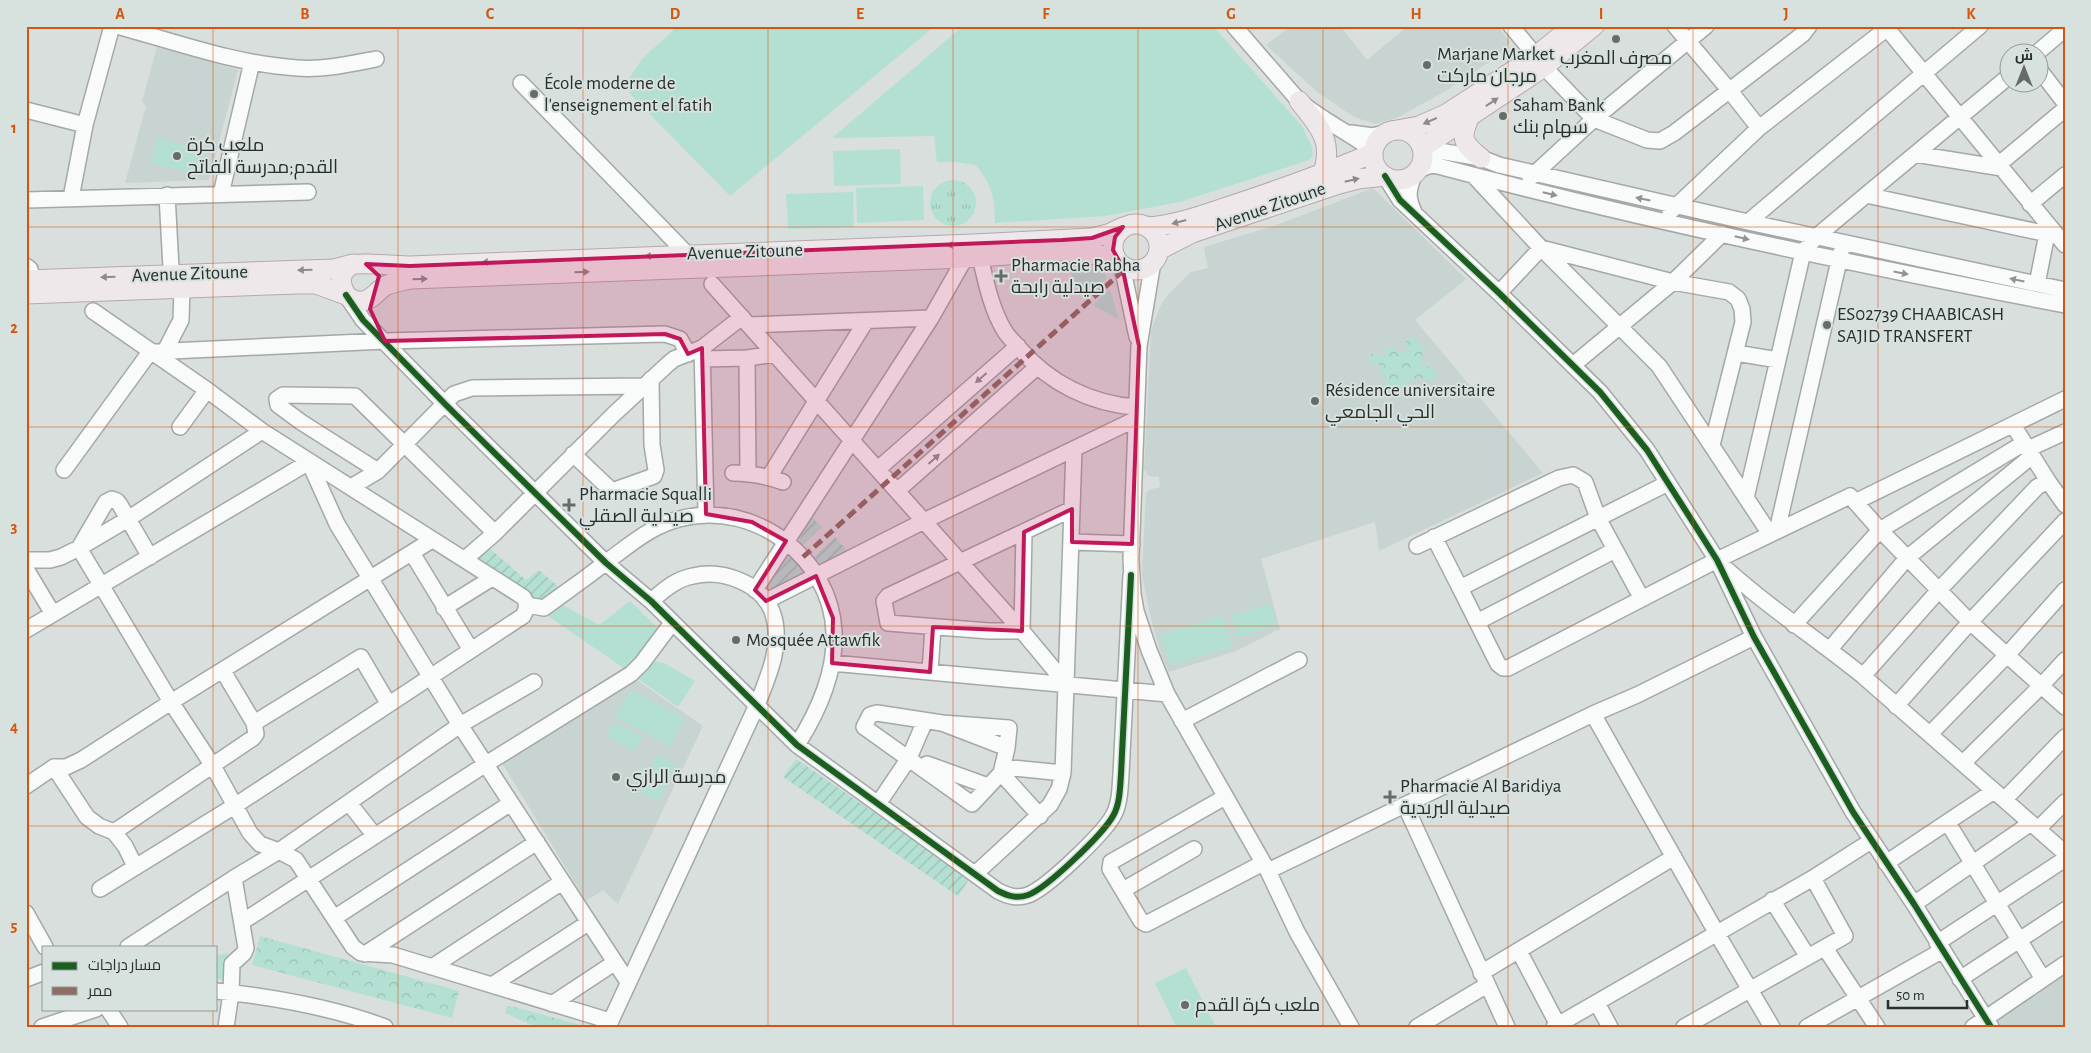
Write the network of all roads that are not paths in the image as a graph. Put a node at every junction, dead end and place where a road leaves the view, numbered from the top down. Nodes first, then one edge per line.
1 (112, 26) edge
2 (117, 26) edge
3 (1234, 26) edge
4 (1511, 26) edge
5 (1572, 26) edge
6 (1594, 26) edge
7 (1675, 26) edge
8 (1706, 26) edge
9 (1809, 26) edge
10 (1980, 26) edge
11 (1887, 27) edge
12 (2065, 29) edge
13 (1688, 41) junction
14 (2048, 43) edge
15 (376, 59) dead end
16 (252, 62) junction
17 (1540, 62) junction
18 (1924, 73) junction
19 (2048, 81) edge
20 (522, 83) dead end
21 (1998, 85) edge
22 (1730, 91) junction
23 (1299, 101) junction
24 (2065, 103) edge
25 (2065, 109) edge
26 (26, 110) edge
27 (1470, 116) junction
28 (1960, 117) junction
29 (1594, 119) junction
30 (85, 125) junction
31 (1759, 128) junction
32 (1393, 131) junction
33 (1349, 133) junction
34 (1422, 148) junction
35 (1373, 152) junction
36 (1915, 154) junction
37 (1478, 167) junction
38 (2000, 167) junction
39 (1417, 171) junction
40 (1534, 174) junction
41 (1322, 175) junction
42 (1385, 176) junction
43 (2065, 176) edge
44 (1519, 187) junction
45 (308, 192) dead end
46 (221, 194) junction
47 (167, 195) junction
48 (1866, 195) junction
49 (71, 198) junction
50 (26, 200) edge
51 (2030, 204) junction
52 (1674, 206) junction
53 (1414, 213) junction
54 (1663, 221) junction
55 (1748, 222) junction
56 (1148, 227) junction
57 (1123, 228) junction
58 (1722, 234) junction
59 (1816, 238) junction
60 (2056, 239) edge
61 (1844, 244) junction
62 (1541, 248) junction
63 (1803, 252) junction
64 (686, 254) junction
65 (1156, 256) junction
66 (972, 257) junction
67 (1838, 260) junction
68 (1118, 261) junction
69 (359, 264) junction
70 (28, 280) edge
71 (1674, 282) junction
72 (175, 283) junction
73 (712, 284) dead end
74 (2037, 284) junction
75 (2065, 290) edge
76 (1499, 293) junction
77 (346, 295) junction
78 (374, 295) junction
79 (2065, 305) edge
80 (93, 311) dead end
81 (931, 318) junction
82 (746, 321) junction
83 (866, 321) junction
84 (1620, 327) junction
85 (385, 341) junction
86 (1018, 346) junction
87 (1139, 346) junction
88 (157, 351) junction
89 (1736, 353) junction
90 (697, 354) junction
91 (775, 354) junction
92 (747, 358) junction
93 (1778, 360) junction
94 (1573, 365) junction
95 (1037, 367) junction
96 (648, 383) junction
97 (207, 390) junction
98 (2065, 399) edge
99 (817, 401) junction
100 (445, 404) junction
101 (1136, 413) junction
102 (2013, 425) junction
103 (180, 427) dead end
104 (262, 431) junction
105 (2065, 432) edge
106 (852, 440) junction
107 (403, 444) junction
108 (1712, 445) junction
109 (1074, 450) junction
110 (2028, 450) junction
111 (573, 454) junction
112 (309, 462) junction
113 (878, 469) junction
114 (64, 470) dead end
115 (378, 470) junction
116 (733, 473) dead end
117 (748, 473) junction
118 (1668, 483) junction
119 (2055, 484) edge
120 (351, 487) junction
121 (898, 491) junction
122 (535, 493) junction
123 (1746, 498) junction
124 (1855, 502) junction
125 (2065, 505) edge
126 (1072, 509) junction
127 (706, 514) junction
128 (1598, 518) junction
129 (128, 519) junction
130 (924, 521) junction
131 (2065, 521) edge
132 (1880, 530) junction
133 (1024, 532) junction
134 (1774, 532) junction
135 (495, 533) junction
136 (1434, 538) junction
137 (432, 540) junction
138 (786, 541) junction
139 (1072, 542) junction
140 (1132, 544) junction
141 (1417, 546) dead end
142 (79, 548) junction
143 (1615, 550) junction
144 (412, 552) junction
145 (150, 557) junction
146 (1907, 558) junction
147 (465, 559) junction
148 (26, 560) edge
149 (1718, 560) junction
150 (960, 562) junction
151 (606, 563) junction
152 (28, 575) edge
153 (1131, 575) junction
154 (816, 576) junction
155 (370, 577) junction
156 (492, 578) junction
157 (102, 585) junction
158 (1460, 588) junction
159 (1939, 590) junction
160 (2065, 590) edge
161 (761, 595) junction
162 (1642, 599) junction
163 (651, 600) junction
164 (527, 605) junction
165 (444, 608) junction
166 (53, 614) junction
167 (1477, 622) junction
168 (1970, 622) junction
169 (672, 623) junction
170 (1794, 624) junction
171 (933, 627) junction
172 (26, 630) edge
173 (1022, 631) junction
174 (1754, 637) junction
175 (1830, 649) junction
176 (471, 650) junction
177 (2008, 654) junction
178 (1299, 660) dead end
179 (2065, 660) edge
180 (832, 662) junction
181 (223, 671) junction
182 (930, 672) junction
183 (1863, 676) junction
184 (431, 677) junction
185 (534, 682) dead end
186 (1067, 685) junction
187 (2042, 686) junction
188 (1124, 690) junction
189 (1167, 694) junction
190 (171, 702) junction
191 (388, 703) junction
192 (756, 706) junction
193 (1896, 706) junction
194 (2065, 707) edge
195 (1593, 714) junction
196 (925, 721) junction
197 (1182, 721) junction
198 (254, 723) junction
199 (460, 725) junction
200 (1930, 734) junction
201 (2065, 737) edge
202 (797, 745) junction
203 (909, 758) junction
204 (1963, 763) junction
205 (486, 764) junction
206 (213, 766) junction
207 (54, 767) junction
208 (1002, 770) junction
209 (1063, 773) junction
210 (26, 786) edge
211 (988, 786) junction
212 (1999, 795) junction
213 (1225, 797) junction
214 (511, 802) junction
215 (2065, 802) edge
216 (348, 803) junction
217 (878, 804) junction
218 (236, 805) junction
219 (1405, 805) junction
220 (1040, 816) junction
221 (1948, 823) junction
222 (2034, 826) junction
223 (114, 832) junction
224 (375, 836) junction
225 (1871, 840) junction
226 (536, 842) junction
227 (1194, 849) dead end
228 (279, 851) junction
229 (2065, 852) edge
230 (1674, 856) junction
231 (2065, 859) edge
232 (1886, 863) junction
233 (1973, 865) junction
234 (135, 866) junction
235 (1265, 867) junction
236 (975, 874) junction
237 (234, 878) junction
238 (1813, 878) junction
239 (308, 879) junction
240 (562, 882) junction
241 (100, 889) dead end
242 (1122, 890) junction
243 (1772, 900) junction
244 (1914, 904) junction
245 (1997, 904) junction
246 (2065, 910) edge
247 (26, 913) edge
248 (334, 918) junction
249 (242, 922) junction
250 (588, 922) junction
251 (1716, 932) junction
252 (2020, 942) junction
253 (44, 946) edge
254 (130, 946) edge
255 (1940, 947) junction
256 (1825, 948) junction
257 (1518, 952) junction
258 (365, 954) junction
259 (1808, 957) junction
260 (614, 963) junction
261 (2065, 964) edge
262 (432, 967) junction
263 (42, 973) edge
264 (26, 979) edge
265 (1484, 979) junction
266 (1960, 979) junction
267 (2043, 979) junction
268 (628, 982) junction
269 (492, 985) junction
270 (1750, 989) junction
271 (224, 992) edge
272 (1858, 999) junction
273 (1597, 1003) junction
274 (552, 1004) junction
275 (93, 1010) edge
276 (109, 1010) edge
277 (355, 1021) edge
278 (1988, 1022) edge
279 (609, 1024) edge
280 (1557, 1026) edge
281 (42, 1027) edge
282 (120, 1027) edge
283 (226, 1027) edge
284 (386, 1027) edge
285 (1351, 1027) edge
286 (1417, 1027) edge
287 (1507, 1027) edge
288 (1610, 1027) edge
289 (1684, 1027) edge
290 (1772, 1027) edge
291 (1807, 1027) edge
292 (1877, 1027) edge
293 (1973, 1027) edge

1 - 30 street
2 - 16 street
3 - 23 street
4 - 17 street
5 - 17 main road
6 - 17 main road
7 - 13 street
8 - 13 street
9 - 22 street
10 - 18 street
11 - 18 street
11 - 31 street
12 - 14 street
13 - 22 street
13 - 29 street
15 - 16 street
16 - 46 street
27 -> 17 main road
17 - 29 street
17 -> 32 main road
18 - 28 street
18 - 55 street
19 - 24 street
20 - 64 street
21 - 28 street
22 - 29 street
22 - 31 street
23 - 33 street
23 - 41 main road
25 - 38 street
26 - 30 street
27 - 34 main road
27 - 37 main road
28 - 36 street
28 - 38 street
29 - 40 street
30 - 49 street
31 - 52 street
32 - 33 street
32 - 34 main road
32 - 35 main road
33 - 35 street
34 - 37 street
34 - 39 main road
35 - 41 main road, Avenue Zitoune
35 - 42 main road
36 - 38 street
36 - 48 street
37 - 39 street
37 - 40 street
37 - 44 street
37 - 62 street
38 - 51 street
39 - 42 main road
39 - 53 street
40 - 44 street
52 -> 40 street
41 -> 56 main road, Avenue Zitoune
42 - 53 street
65 -> 42 main road, Avenue Zitoune
43 - 51 street
44 -> 54 street
45 - 46 street
46 - 47 street
47 - 49 street
47 - 72 street
48 - 59 street
48 - 60 street
49 - 50 street
51 - 60 street
52 - 54 street
52 - 55 street
53 - 76 street
54 - 58 street
55 - 59 street
56 - 57 main road
56 - 65 main road
57 -> 64 main road, Avenue Zitoune
57 - 68 main road
58 -> 63 street
58 - 71 street
59 - 61 street
59 - 63 street
60 - 74 street
61 - 67 street
74 -> 61 street
62 - 71 street
62 - 76 street
62 - 84 street
63 - 67 street
63 - 93 street
64 -> 69 main road, Avenue Zitoune
65 - 68 main road
65 - 87 street
66 - 68 main road, Avenue Zitoune
78 -> 66 main road, Avenue Zitoune
66 - 81 street
66 - 86 street
67 -> 79 street
67 - 134 street
68 - 87 street
69 -> 72 main road, Avenue Zitoune
69 - 77 main road
69 - 78 main road
70 - 72 main road, Avenue Zitoune
71 - 84 street
71 - 89 street
72 - 77 main road, Avenue Zitoune
72 - 88 street
73 - 82 street
74 - 75 street
76 - 94 street
77 - 78 main road
77 - 85 street
78 - 85 street
80 - 88 street
81 - 83 street
81 - 106 street
82 - 83 street
82 - 90 street
82 - 91 street
83 - 99 street
84 - 94 street
84 - 108 street
85 - 88 street
85 - 90 street
85 - 100 street
86 - 95 street
86 -> 113 street
87 - 101 street
88 - 97 street
88 - 114 street
89 - 93 street
89 - 108 street
90 - 92 street
90 - 96 street
90 - 127 street
91 - 92 street
91 - 99 street
92 - 117 street
93 - 123 street
94 - 118 street
95 - 101 street
121 -> 95 street
96 - 100 street
96 - 111 street
96 - 111 street
97 - 103 street
97 - 104 street
98 - 102 street
99 - 106 street
99 - 117 street
100 - 107 street
100 - 122 street
101 - 109 street
101 - 140 street
102 - 110 street
102 - 124 street
104 - 112 street
104 - 129 street
105 - 110 street
106 - 113 street
106 - 138 street
107 - 115 street
107 - 115 street
107 - 135 street
108 - 123 street
109 - 126 street
109 - 130 street
110 - 119 street
110 - 132 street
110 - 146 street
111 - 122 street
112 - 120 street
112 - 145 street
112 - 155 street
113 - 121 street
115 - 120 street
116 - 117 street
118 - 128 street
118 - 149 street
119 - 125 street
119 - 159 street
120 - 137 street
121 - 130 street
122 - 135 street
122 - 151 street
123 - 134 street
124 - 132 street
124 - 134 street
126 - 133 street
126 - 139 street
127 - 138 street
127 - 151 street
128 - 136 street
128 - 143 street
128 - 158 street
129 - 142 street
129 - 142 street
129 - 145 street
130 - 150 street
130 - 154 street
131 - 168 street
132 - 146 street
132 - 170 street
133 - 150 street
133 - 173 street
134 - 149 street
135 - 147 street
136 - 141 street
136 - 158 street
137 - 144 street
137 - 147 street
138 - 154 street
138 - 161 street
139 - 140 street
139 - 186 street
140 - 153 street
142 - 148 street
142 - 157 street
143 - 162 street
143 - 167 street
144 - 155 street
144 - 165 street
145 - 157 street
146 - 159 street
146 - 175 street
147 - 156 street
149 - 162 street
149 - 170 street
149 - 174 street
150 - 171 street
150 - 173 street
151 - 163 street
151 - 164 street
152 - 166 street
153 - 188 street
153 - 189 street
154 - 161 street
154 - 180 street
155 - 181 street
155 - 184 street
156 - 164 street
156 - 165 street
157 - 166 street
157 - 190 street
158 - 167 street
159 - 168 street
159 - 183 street
160 - 177 street
161 - 163 street
161 - 192 street
162 - 167 street
163 - 169 street
164 - 176 street
165 - 176 street
166 - 172 street
168 - 177 street
168 - 193 street
169 - 192 street
169 - 205 street
170 - 175 street
171 - 173 street
171 - 182 street
173 - 186 street
174 - 195 street
174 - 225 street
175 - 183 street
176 - 184 street
177 - 187 street
177 - 200 street
178 - 197 street
179 - 187 street
180 - 182 street
180 - 202 street
181 - 190 street
181 - 198 street
182 - 186 street
183 - 193 street
184 - 191 street
184 - 199 street
185 - 199 street
186 - 188 street
186 - 209 street
187 - 194 street
187 - 204 street
188 - 189 street
188 - 236 street
189 - 197 street
190 - 206 street
190 - 207 street
191 - 198 street
191 - 218 street
192 - 202 street
192 - 268 street
193 - 200 street
195 - 219 street
195 - 230 street
196 - 203 street
196 - 203 street
196 - 208 street
197 - 213 street
198 - 206 street
199 - 205 street
199 - 216 street
200 - 204 street
201 - 212 street
202 - 217 street
203 - 211 street
203 - 211 street
203 - 217 street
204 - 212 street
205 - 214 street
205 - 224 street
206 - 218 street
206 - 223 street
207 - 210 street
207 - 223 street
208 - 209 street
208 - 211 street
208 - 220 street
209 - 220 street
212 - 221 street
212 - 222 street
213 - 235 street
213 - 242 street
214 - 226 street
214 - 248 street
215 - 222 street
216 - 224 street
216 - 228 street
217 - 236 street
218 - 228 street
218 - 234 street
219 - 235 street
219 - 265 street
220 - 236 street
221 - 232 street
221 - 233 street
222 - 229 street
222 - 233 street
223 - 234 street
224 - 239 street
225 - 232 street
225 - 238 street
226 - 240 street
226 - 258 street
227 - 242 street
228 - 237 street
228 - 239 street
230 - 251 street
230 - 257 street
231 - 245 street
232 - 244 street
233 - 244 street
233 - 245 street
234 - 241 street
235 - 242 street
235 - 285 street
237 - 249 street
237 - 254 street
238 - 243 street
238 - 256 street
239 - 248 street
239 - 249 street
240 - 250 street
240 - 262 street
243 - 251 street
243 - 259 street
244 - 255 street
245 - 252 street
245 - 255 street
246 - 252 street
247 - 253 street
248 - 258 street
249 - 271 street
250 - 260 street
250 - 269 street
251 - 270 street
251 - 273 street
252 - 266 street
252 - 267 street
255 - 266 street
255 - 272 street
256 - 259 street
256 - 272 street
257 - 265 street
257 - 280 street
258 - 262 street
259 - 270 street
260 - 268 street
260 - 274 street
261 - 267 street
262 - 269 street
263 - 264 street
265 - 286 street
265 - 287 street
266 - 278 street
267 - 278 street
268 - 279 street
269 - 274 street
270 - 289 street
270 - 290 street
271 - 277 street
271 - 283 street
272 - 291 street
272 - 292 street
273 - 280 street
273 - 288 street
274 - 279 street
275 - 281 street
276 - 282 street
277 - 284 street
278 - 293 street

